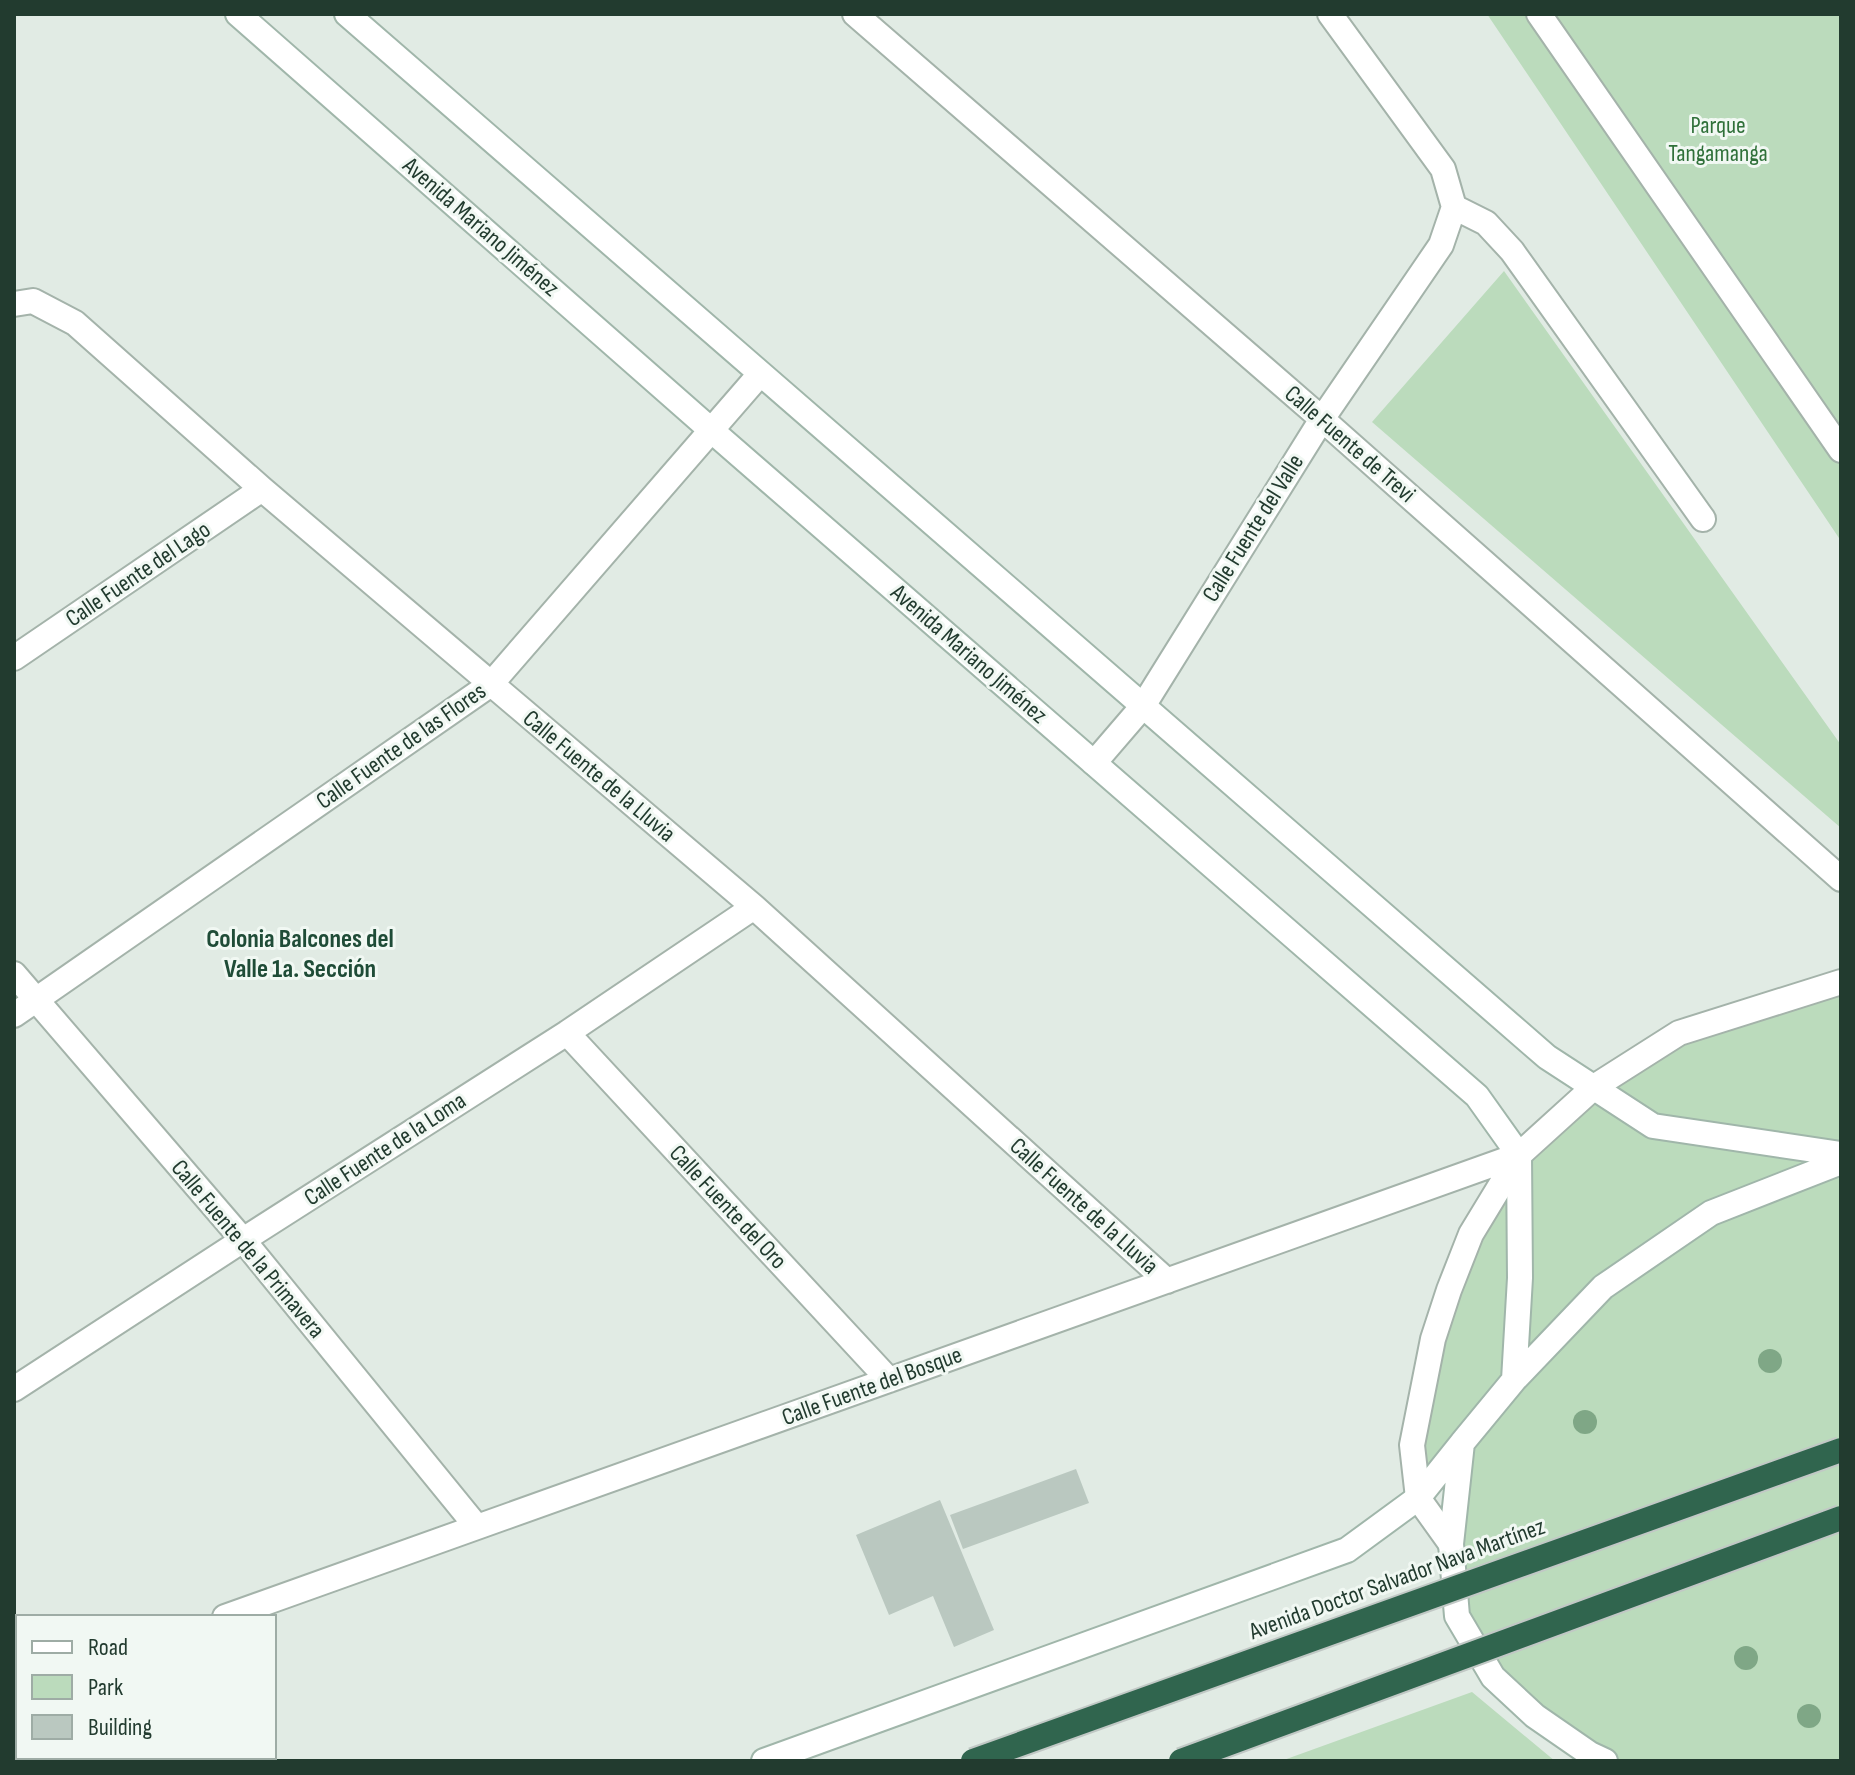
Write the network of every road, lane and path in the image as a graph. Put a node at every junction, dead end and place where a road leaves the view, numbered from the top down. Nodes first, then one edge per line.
1 (238, 14) edge
2 (347, 14) edge
3 (855, 14) edge
4 (1330, 14) edge
5 (1539, 14) edge
6 (1454, 207) junction
7 (14, 304) edge
8 (760, 374) junction
9 (1322, 419) junction
10 (711, 430) junction
11 (1841, 450) edge
12 (262, 489) junction
13 (1703, 519) dead end
14 (14, 658) edge
15 (491, 684) junction
16 (1143, 706) junction
17 (1094, 763) junction
18 (1841, 879) edge
19 (754, 907) junction
20 (14, 974) edge
21 (1841, 982) edge
22 (36, 1000) junction
23 (14, 1015) edge
24 (567, 1033) junction
25 (1594, 1087) junction
26 (1841, 1154) edge
27 (1519, 1155) junction
28 (1841, 1162) edge
29 (243, 1240) junction
30 (1167, 1281) junction
31 (889, 1380) junction
32 (1514, 1380) junction
33 (14, 1389) edge
34 (1462, 1443) junction
35 (1841, 1450) edge
36 (1418, 1498) junction
37 (1841, 1518) edge
38 (477, 1527) junction
39 (1451, 1544) junction
40 (231, 1615) edge
41 (764, 1761) edge
42 (973, 1761) edge
43 (1181, 1761) edge
44 (1605, 1761) edge

1 - 10 street, Avenida Mariano Jiménez
2 - 8 street
3 - 9 street, Calle Fuente de Trevi
4 - 6 street
5 - 11 street
6 - 9 street, Calle Fuente del Valle
6 - 13 street
7 - 12 street, Calle Fuente de la Lluvia
8 - 10 street, Calle Fuente de las Flores
8 - 16 street
9 - 16 street, Calle Fuente del Valle
9 - 18 street, Calle Fuente de Trevi
10 - 15 street, Calle Fuente de las Flores
10 - 17 street, Avenida Mariano Jiménez
12 - 14 street, Calle Fuente del Lago
12 - 15 street, Calle Fuente de la Lluvia
15 - 19 street, Calle Fuente de la Lluvia
15 - 22 street, Calle Fuente de las Flores
16 - 17 street, Calle Fuente del Valle
16 - 25 street
17 - 27 street, Avenida Mariano Jiménez
19 - 24 street, Calle Fuente de la Loma
19 - 30 street, Calle Fuente de la Lluvia
20 - 22 street, Calle Fuente de la Primavera
21 - 25 street, Calle Fuente del Bosque
22 - 23 street, Calle Fuente de las Flores
22 - 29 street, Calle Fuente de la Primavera
24 - 29 street, Calle Fuente de la Loma
24 - 31 street, Calle Fuente del Oro
25 - 26 street
25 - 27 street, Calle Fuente del Bosque
27 - 30 street, Calle Fuente del Bosque
27 - 32 street
27 - 36 street, Calle Fuente del Bosque
28 - 32 street, Avenida Doctor Salvador Nava Martínez
29 - 33 street, Calle Fuente de la Loma
29 - 38 street, Calle Fuente de la Primavera
30 - 31 street, Calle Fuente del Bosque
31 - 38 street, Calle Fuente del Bosque
32 - 34 street, Avenida Doctor Salvador Nava Martínez
34 - 36 street, Avenida Doctor Salvador Nava Martínez
34 - 39 street
35 - 42 highway, Avenida Doctor Salvador Nava Martínez, bridge
36 - 39 street, Calle Fuente del Bosque
36 - 41 street, Avenida Doctor Salvador Nava Martínez
37 - 43 highway, bridge
38 - 40 street, Calle Fuente del Bosque
39 - 44 street

